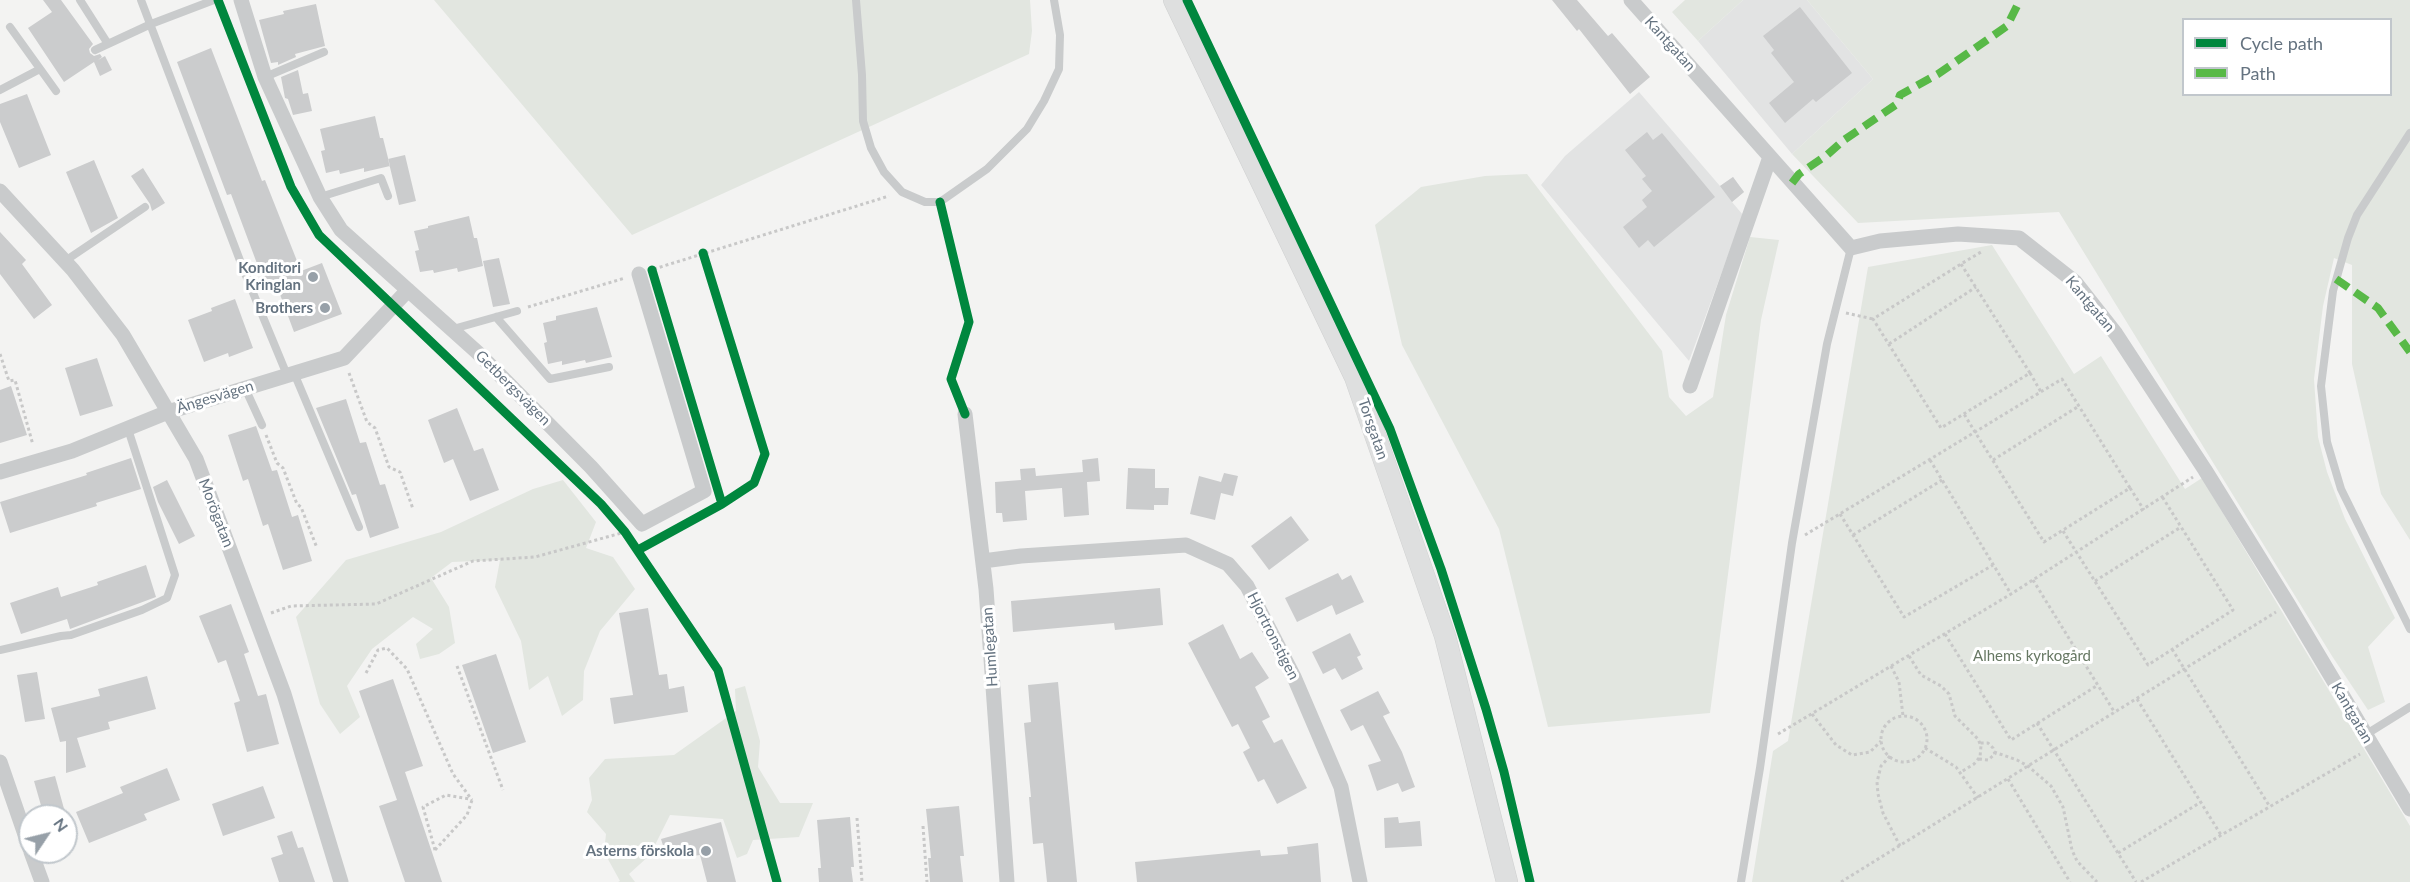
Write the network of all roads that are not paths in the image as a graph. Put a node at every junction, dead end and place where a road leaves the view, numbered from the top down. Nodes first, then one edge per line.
1 (80, 0) edge
2 (141, 0) edge
3 (214, 0) edge
4 (241, 0) edge
5 (856, 0) edge
6 (1054, 0) edge
7 (1174, 0) edge
8 (1631, 0) edge
9 (151, 24) junction
10 (10, 27) dead end
11 (108, 44) junction
12 (95, 50) dead end
13 (324, 52) dead end
14 (40, 69) junction
15 (266, 77) junction
16 (0, 90) edge
17 (56, 91) dead end
18 (2410, 133) edge
19 (1770, 157) junction
20 (0, 191) edge
21 (388, 196) dead end
22 (320, 197) junction
23 (145, 207) dead end
24 (1851, 248) junction
25 (65, 261) junction
26 (639, 274) road end
27 (408, 290) junction
28 (518, 311) road end
29 (496, 317) junction
30 (452, 330) junction
31 (609, 367) dead end
32 (290, 374) junction
33 (1690, 386) dead end
34 (245, 388) junction
35 (168, 412) junction
36 (965, 414) dead end
37 (262, 424) road end
38 (128, 429) junction
39 (0, 472) edge
40 (359, 527) dead end
41 (983, 561) junction
42 (2410, 629) edge
43 (0, 650) edge
44 (2410, 707) edge
45 (2369, 741) junction
46 (0, 762) edge
47 (2410, 809) edge
48 (18, 813) edge
49 (36, 864) edge
50 (42, 882) edge
51 (341, 882) edge
52 (1007, 882) edge
53 (1360, 882) edge
54 (1507, 882) edge
55 (1741, 882) edge

1 - 11 lane
2 - 9 lane
3 - 9 lane
4 - 15 street, Getbergsvägen
5 - 6 lane
7 - 54 main road, Torsgatan
8 - 19 street, Kantgatan
9 - 11 lane
9 - 32 lane
10 - 14 lane
11 - 12 lane
13 - 15 lane
14 - 16 lane
14 - 17 lane
15 - 22 street, Getbergsvägen
18 - 42 lane
19 - 24 street, Kantgatan
19 - 33 street
20 - 25 street, Morögatan
21 - 22 lane
22 - 27 street, Getbergsvägen
23 - 25 lane
24 - 45 street, Kantgatan
24 - 55 lane
25 - 35 street, Morögatan
26 - 30 street, Getbergsvägen
27 - 30 street, Getbergsvägen
27 - 32 street, Ängesvägen
28 - 29 lane
29 - 30 lane
29 - 31 lane
32 - 34 street, Ängesvägen
32 - 40 lane
34 - 35 street, Ängesvägen
34 - 37 lane
35 - 38 street, Ängesvägen
35 - 51 street, Morögatan
36 - 41 street, Humlegatan
38 - 39 street, Ängesvägen
38 - 43 lane
41 - 52 street, Humlegatan
41 - 53 street, Hjortronstigen
44 - 45 lane
45 - 47 street, Kantgatan
46 - 48 street
49 - 50 street

